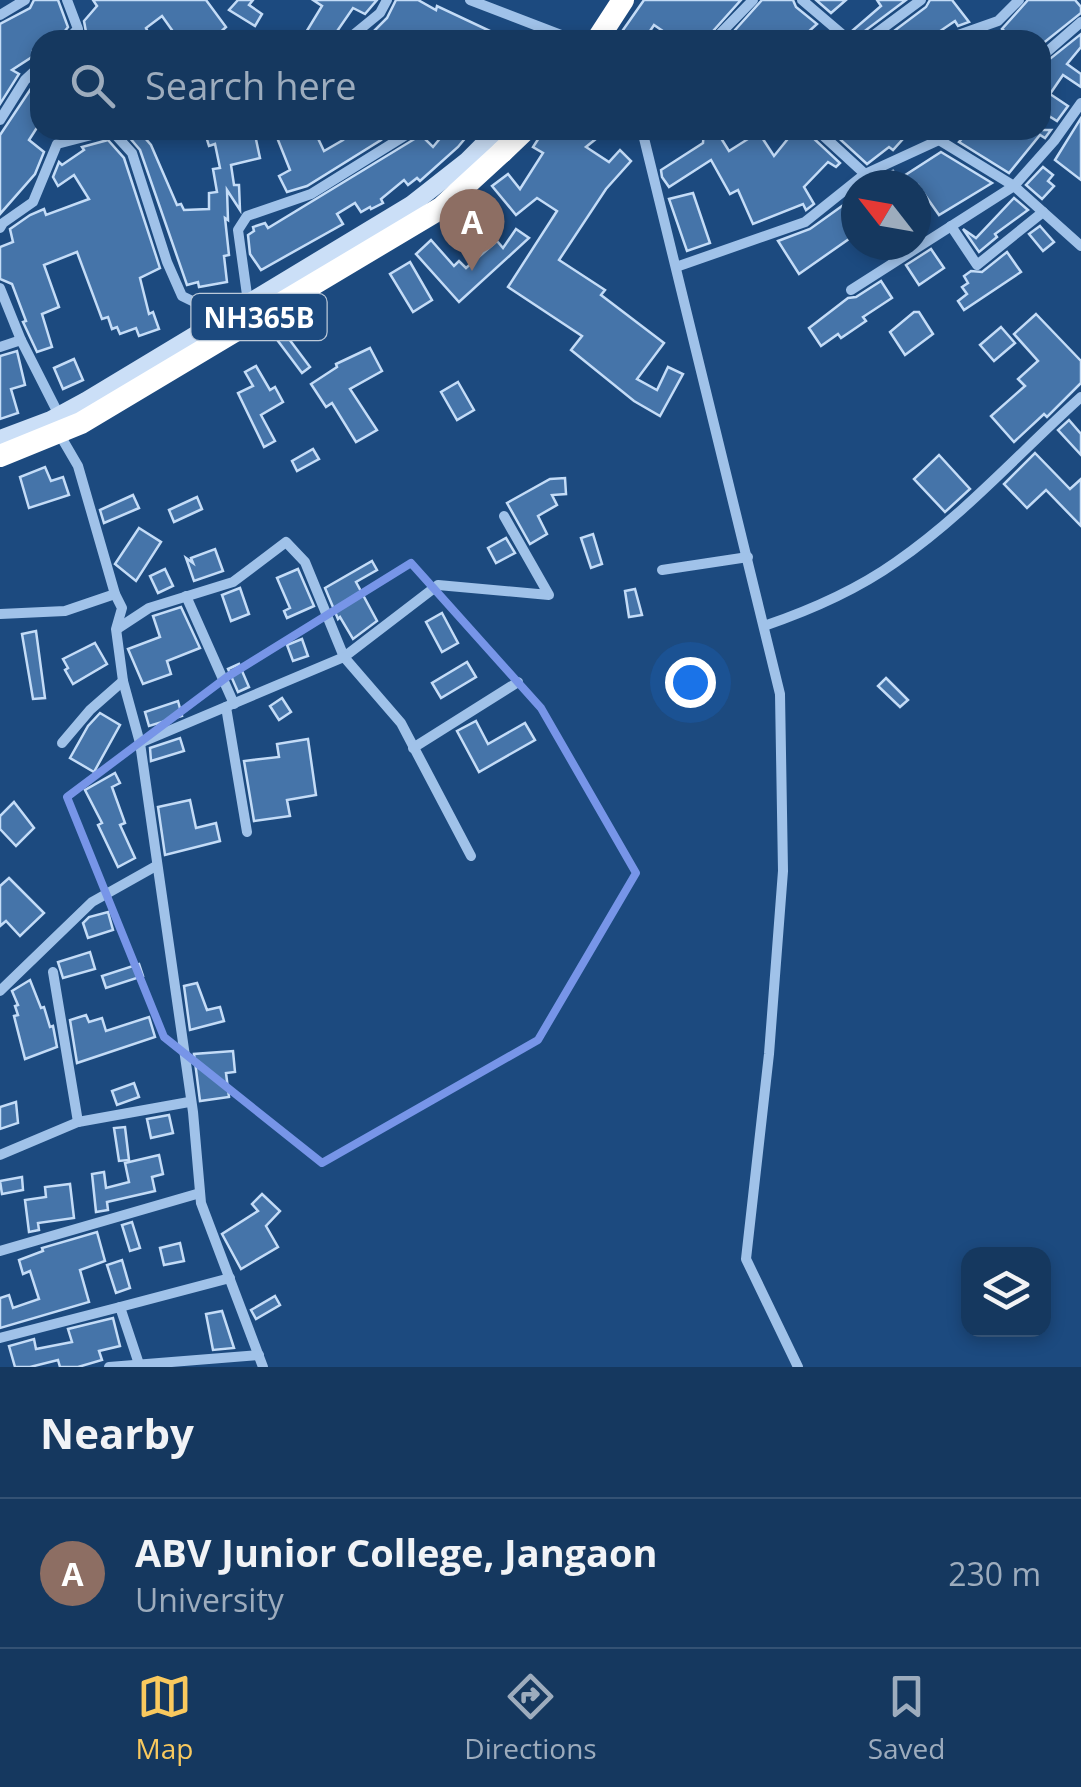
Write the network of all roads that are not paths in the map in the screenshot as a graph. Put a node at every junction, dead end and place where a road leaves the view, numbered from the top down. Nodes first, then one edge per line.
1 (25, 0) edge
2 (68, 0) edge
3 (387, 0) edge
4 (470, 0) edge
5 (754, 0) edge
6 (802, 0) edge
7 (920, 0) edge
8 (1019, 0) edge
9 (492, 4) edge
10 (623, 4) edge
11 (0, 15) edge
12 (1081, 22) edge
13 (78, 30) edge
14 (359, 30) edge
15 (551, 30) edge
16 (605, 30) edge
17 (724, 30) edge
18 (837, 30) edge
19 (881, 30) edge
20 (972, 30) edge
21 (1051, 48) edge
22 (30, 75) edge
23 (1081, 103) edge
24 (0, 120) edge
25 (71, 140) edge
26 (119, 140) edge
27 (398, 140) edge
28 (493, 140) edge
29 (495, 140) edge
30 (644, 140) edge
31 (828, 140) edge
32 (926, 140) edge
33 (943, 140) edge
34 (395, 142) joint
35 (861, 170) edge
36 (872, 170) edge
37 (1014, 186) junction
38 (841, 193) edge
39 (1043, 212) junction
40 (951, 226) junction
41 (0, 228) edge
42 (1081, 246) edge
43 (676, 267) junction
44 (0, 288) edge
45 (851, 290) dead end
46 (248, 302) junction
47 (225, 317) junction
48 (20, 340) junction
49 (0, 346) edge
50 (1081, 397) edge
51 (55, 418) junction
52 (0, 439) edge
53 (0, 456) edge
54 (504, 516) dead end
55 (748, 557) junction
56 (662, 570) dead end
57 (114, 594) junction
58 (186, 596) junction
59 (0, 614) edge
60 (764, 626) junction
61 (116, 629) junction
62 (344, 657) junction
63 (123, 681) junction
64 (518, 682) dead end
65 (230, 706) junction
66 (62, 743) dead end
67 (140, 743) junction
68 (413, 748) junction
69 (247, 832) dead end
70 (471, 856) dead end
71 (156, 866) junction
72 (52, 972) dead end
73 (0, 991) edge
74 (189, 1102) junction
75 (78, 1122) junction
76 (0, 1155) edge
77 (200, 1193) junction
78 (0, 1252) edge
79 (230, 1278) junction
80 (120, 1307) junction
81 (0, 1338) edge
82 (259, 1355) junction
83 (140, 1365) edge
84 (109, 1367) edge
85 (263, 1367) edge
86 (798, 1367) edge

1 - 11 street
2 - 13 street
3 - 14 street
4 - 9 street
5 - 17 street
6 - 18 street
7 - 19 street
8 - 20 street
9 - 15 street
10 - 16 highway
12 - 21 street
22 - 24 street
23 - 37 street
25 - 41 street
26 - 47 street
27 - 34 street
28 - 46 street
29 - 53 highway, NH365B, bridge
30 - 43 street
31 - 35 street
32 - 36 street
33 - 37 street
34 - 46 street
37 - 39 street
37 - 40 street
38 - 43 street
39 - 40 street
39 - 42 street
40 - 45 street
43 - 55 street
44 - 48 street
46 - 47 street
47 - 51 street
48 - 49 street
48 - 51 street
50 - 60 street
51 - 52 street
51 - 57 street
54 - 62 street
55 - 56 street
55 - 60 street
57 - 59 street
57 - 61 street
58 - 61 street
58 - 62 street
58 - 65 street
60 - 86 street
61 - 63 street
62 - 65 street
62 - 68 street
63 - 66 street
63 - 67 street
64 - 68 street
65 - 67 street
65 - 69 street
67 - 71 street
68 - 70 street
71 - 73 street
71 - 74 street
72 - 75 street
74 - 75 street
74 - 77 street
75 - 76 street
77 - 78 street
77 - 79 street
79 - 80 street
79 - 82 street
80 - 81 street
80 - 83 street
82 - 83 street
82 - 85 street
83 - 84 street

